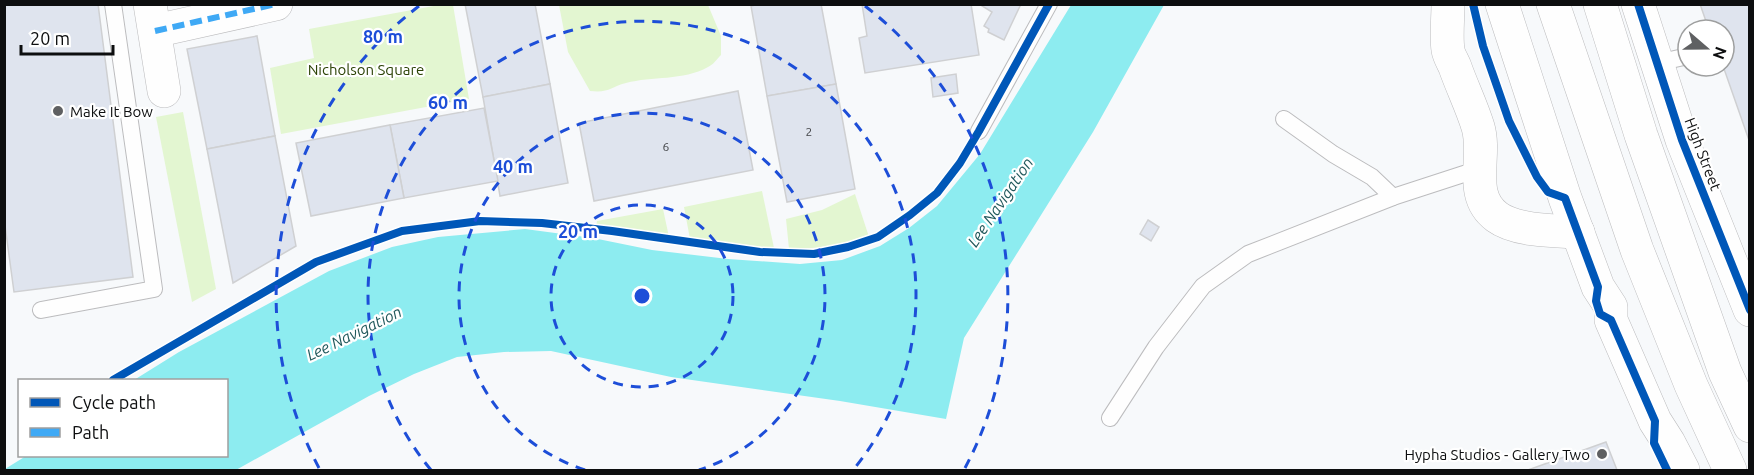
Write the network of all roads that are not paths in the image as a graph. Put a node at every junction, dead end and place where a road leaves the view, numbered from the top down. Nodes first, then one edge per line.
1 (113, 4) edge
2 (276, 4) edge
3 (1049, 4) edge
4 (1448, 4) edge
5 (1502, 4) edge
6 (1553, 4) edge
7 (1600, 4) edge
8 (1638, 4) edge
9 (152, 18) edge
10 (1676, 59) edge
11 (1656, 63) junction
12 (164, 91) dead end
13 (1284, 119) dead end
14 (979, 131) dead end
15 (1479, 169) junction
16 (1393, 196) junction
17 (1578, 232) junction
18 (41, 310) dead end
19 (1749, 310) edge
20 (1110, 418) dead end
21 (1749, 426) edge
22 (1683, 471) edge
23 (1730, 471) edge

1 - 18 lane
2 - 9 main road
3 - 14 lane
4 - 15 main road
5 - 17 main road
6 - 23 main road
7 - 21 main road
8 - 11 main road, High Street
9 - 12 main road
10 - 11 lane
11 - 19 main road, High Street
13 - 16 lane
15 - 16 lane
15 - 17 main road
16 - 20 lane
17 - 22 main road

